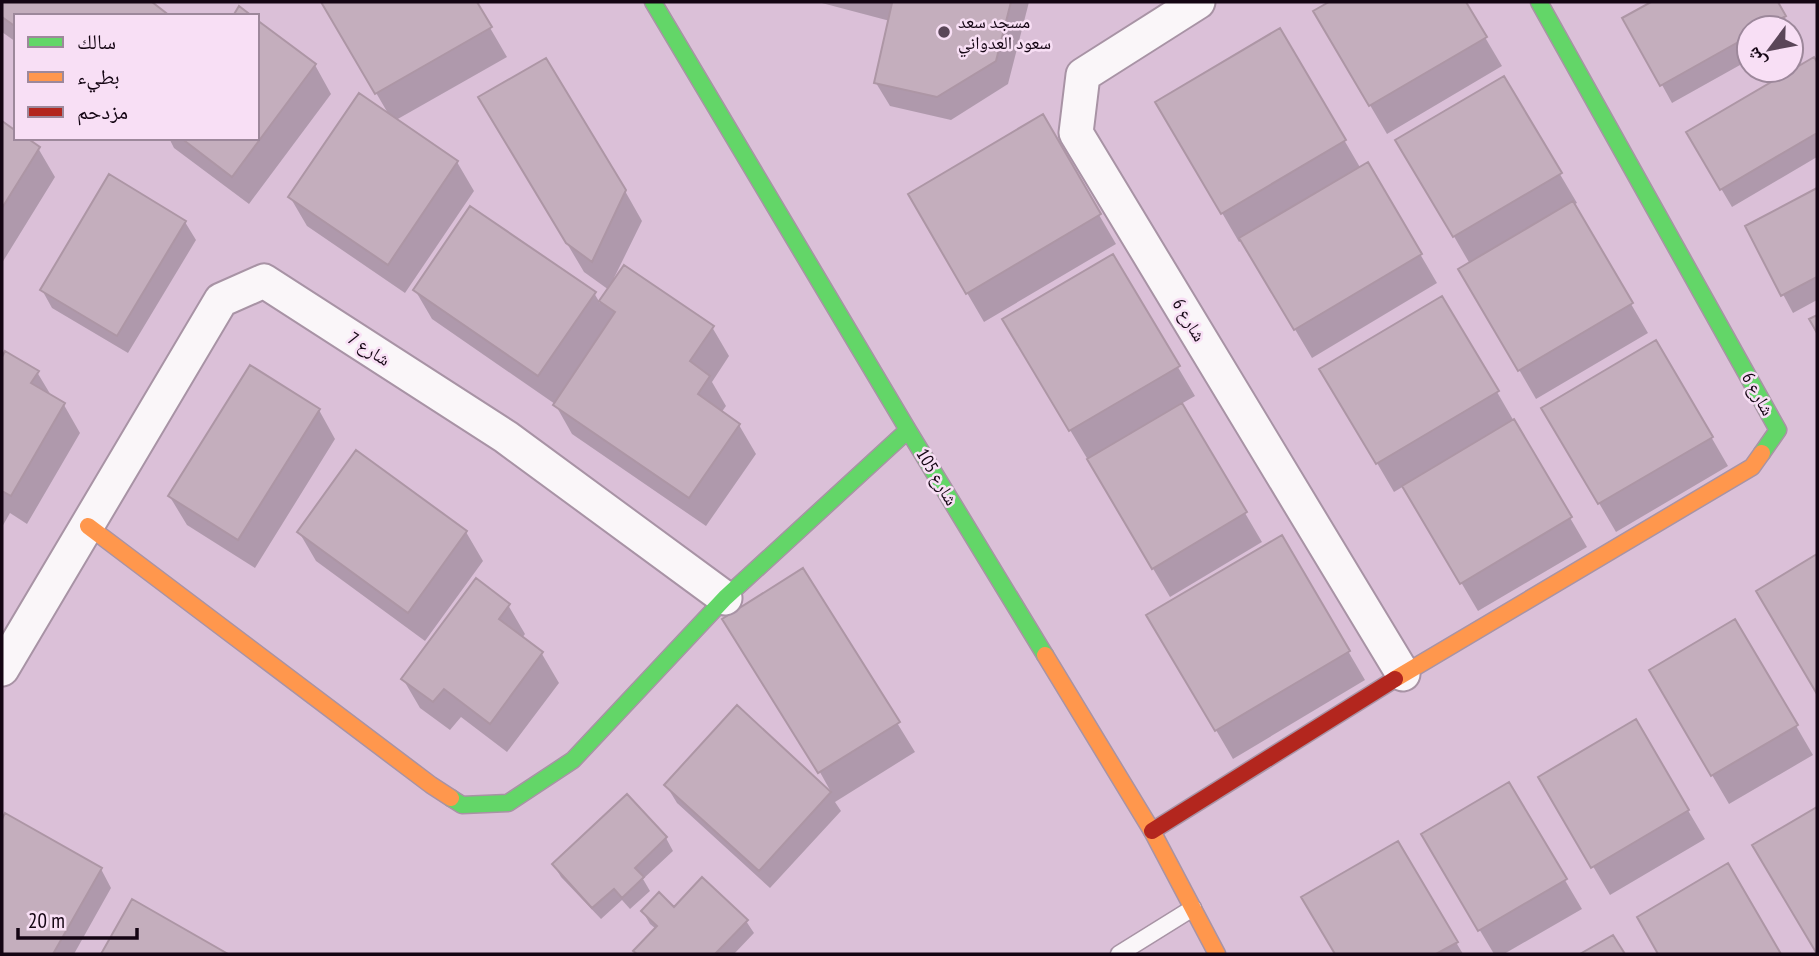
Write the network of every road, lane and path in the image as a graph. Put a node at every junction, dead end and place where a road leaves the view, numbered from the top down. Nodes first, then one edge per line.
1 (653, 2) edge
2 (1198, 2) edge
3 (1539, 2) edge
4 (908, 430) junction
5 (88, 526) junction
6 (725, 598) junction
7 (2, 669) edge
8 (1404, 674) junction
9 (1152, 831) junction
10 (1193, 908) junction
11 (1119, 954) edge
12 (1217, 954) edge

1 - 4 street, شارع 105
2 - 8 street, شارع 6
3 - 8 street, شارع 6
4 - 6 street
4 - 9 street, شارع 105
5 - 6 street
5 - 6 street, شارع 7
5 - 7 street, شارع 7
8 - 9 street, شارع 6
9 - 10 street, شارع 105
10 - 11 lane
10 - 12 street, شارع 105

